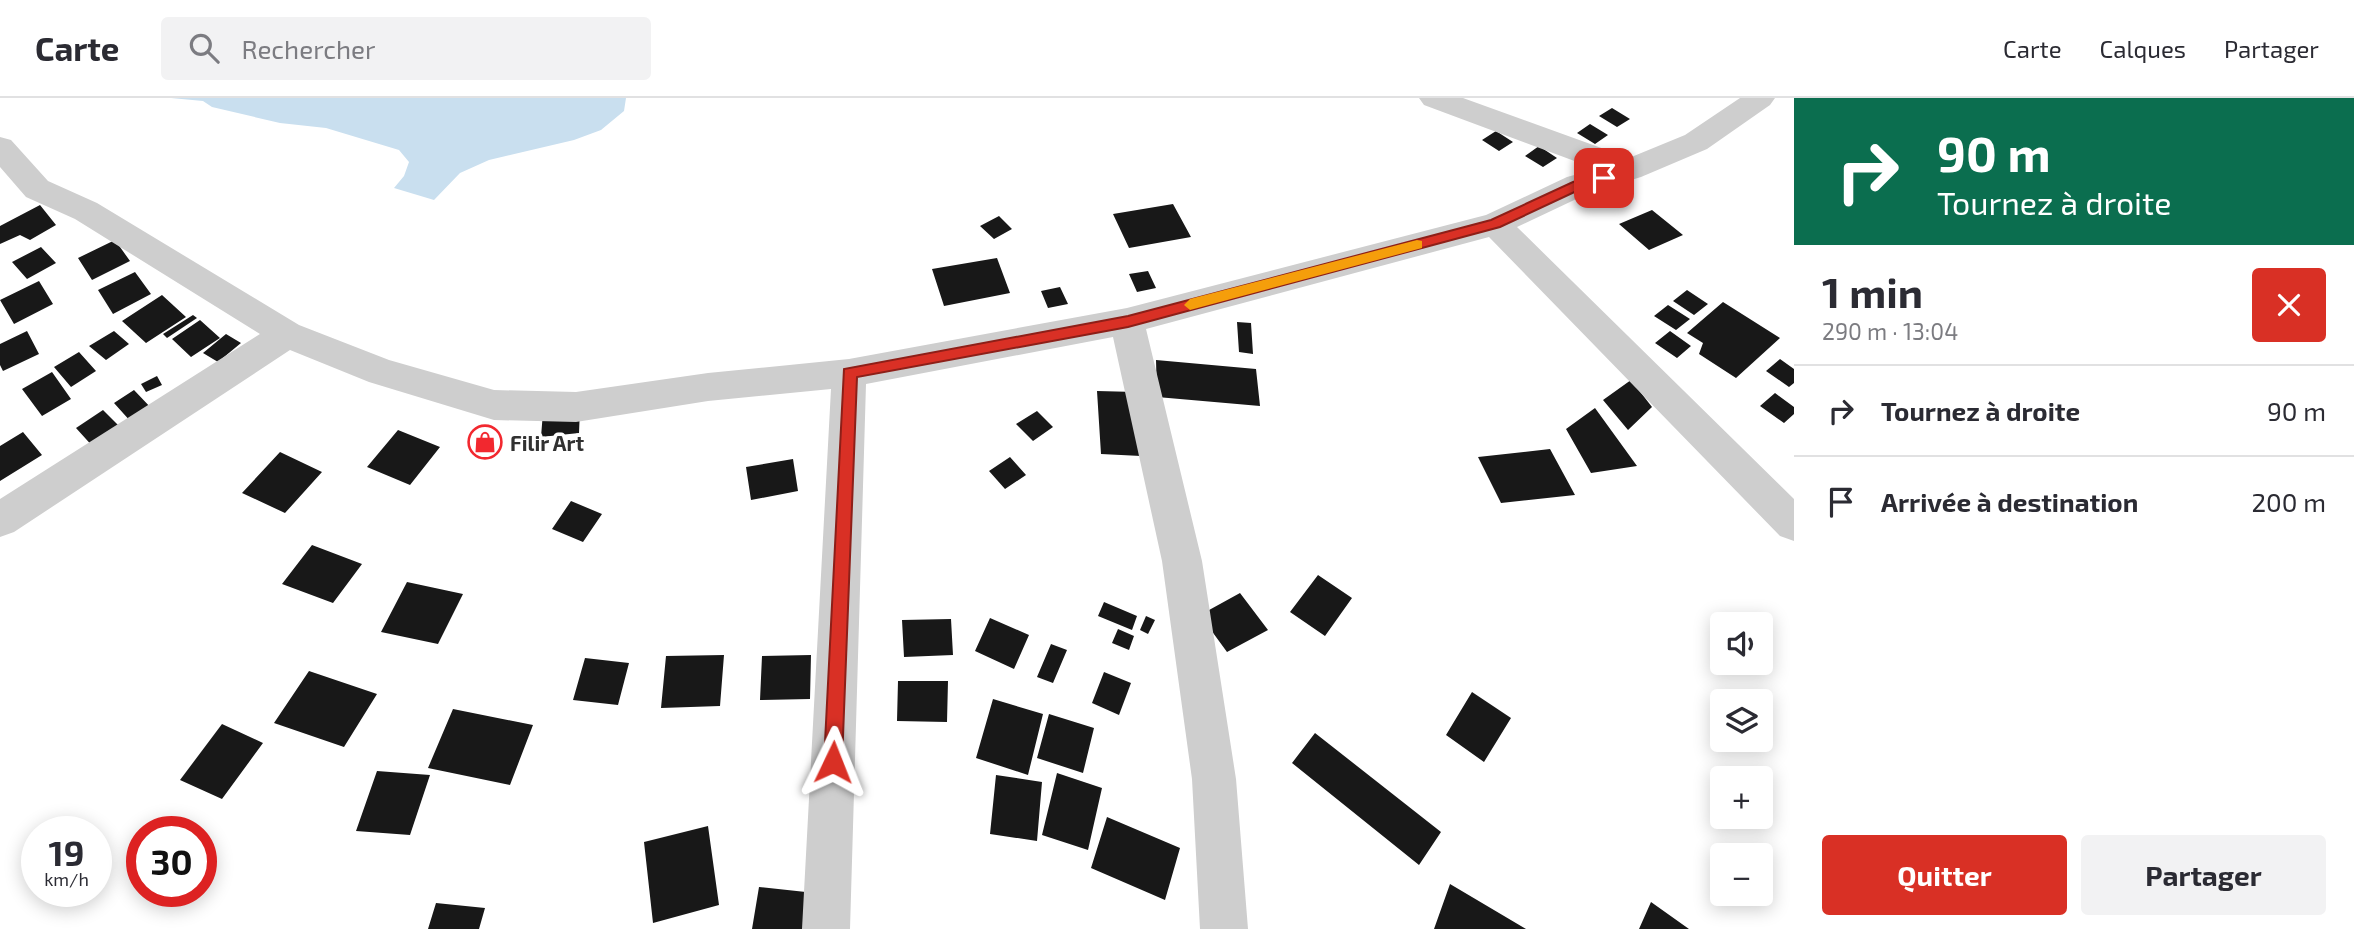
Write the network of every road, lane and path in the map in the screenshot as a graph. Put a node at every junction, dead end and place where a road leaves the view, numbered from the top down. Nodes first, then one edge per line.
1 (1434, 98) edge
2 (1760, 98) edge
3 (0, 147) edge
4 (1630, 170) junction
5 (0, 184) edge
6 (37, 189) junction
7 (1495, 224) junction
8 (1128, 321) junction
9 (287, 334) junction
10 (849, 373) junction
11 (0, 520) edge
12 (1794, 524) edge
13 (827, 929) edge
14 (1224, 929) edge

1 - 4 street
2 - 4 street
3 - 6 street
4 - 7 street
5 - 6 street
6 - 9 street
7 - 8 street
7 - 12 street
8 - 10 street
8 - 14 street
9 - 10 street
9 - 11 street
10 - 13 street

